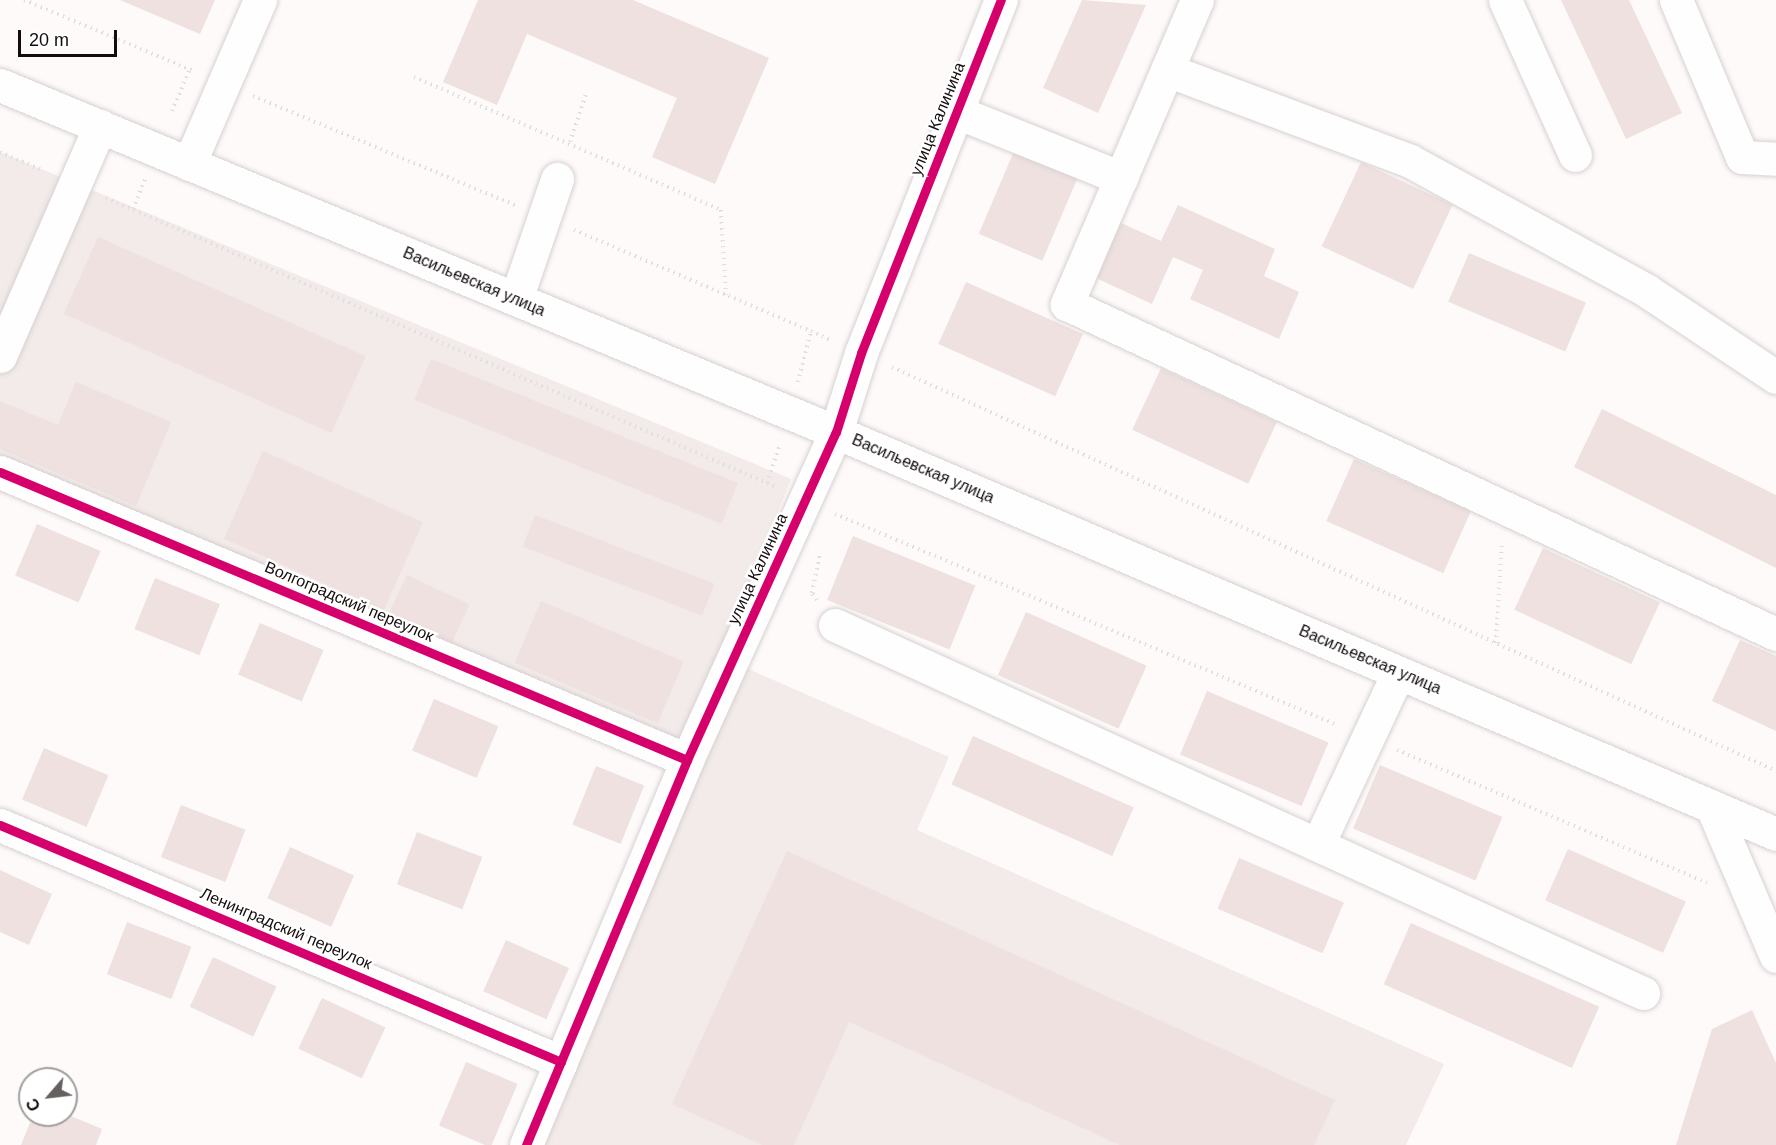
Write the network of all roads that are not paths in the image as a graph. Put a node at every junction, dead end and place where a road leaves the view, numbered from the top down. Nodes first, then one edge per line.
1 (260, 0) edge
2 (1001, 0) edge
3 (1197, 0) edge
4 (1505, 0) edge
5 (1676, 0) edge
6 (1167, 70) junction
7 (0, 85) edge
8 (957, 112) junction
9 (100, 126) junction
10 (1575, 155) dead end
11 (1776, 159) edge
12 (189, 164) junction
13 (1121, 178) junction
14 (557, 179) road end
15 (516, 299) junction
16 (0, 356) edge
17 (1776, 377) edge
18 (836, 432) junction
19 (0, 472) edge
20 (835, 626) road end
21 (1776, 633) edge
22 (1398, 673) junction
23 (687, 760) junction
24 (1712, 807) junction
25 (0, 825) edge
26 (1776, 834) edge
27 (1318, 844) junction
28 (1776, 956) edge
29 (1643, 993) dead end
30 (561, 1062) junction
31 (526, 1145) edge

1 - 12 street
2 - 8 street, улица Калинина
3 - 6 street
4 - 10 street
5 - 11 street
6 - 13 street
6 - 17 street
7 - 9 street, Васильевская улица
8 - 13 street
8 - 18 street, улица Калинина
9 - 12 street, Васильевская улица
9 - 16 street
12 - 15 street, Васильевская улица
13 - 21 street
14 - 15 street
15 - 18 street, Васильевская улица
18 - 22 street, Васильевская улица
18 - 23 street, улица Калинина
19 - 23 street, Волгоградский переулок
20 - 27 street
22 - 24 street, Васильевская улица
22 - 27 street
23 - 30 street, улица Калинина
24 - 26 street, Васильевская улица
24 - 28 street
25 - 30 street, Ленинградский переулок
27 - 29 street
30 - 31 street, улица Калинина

